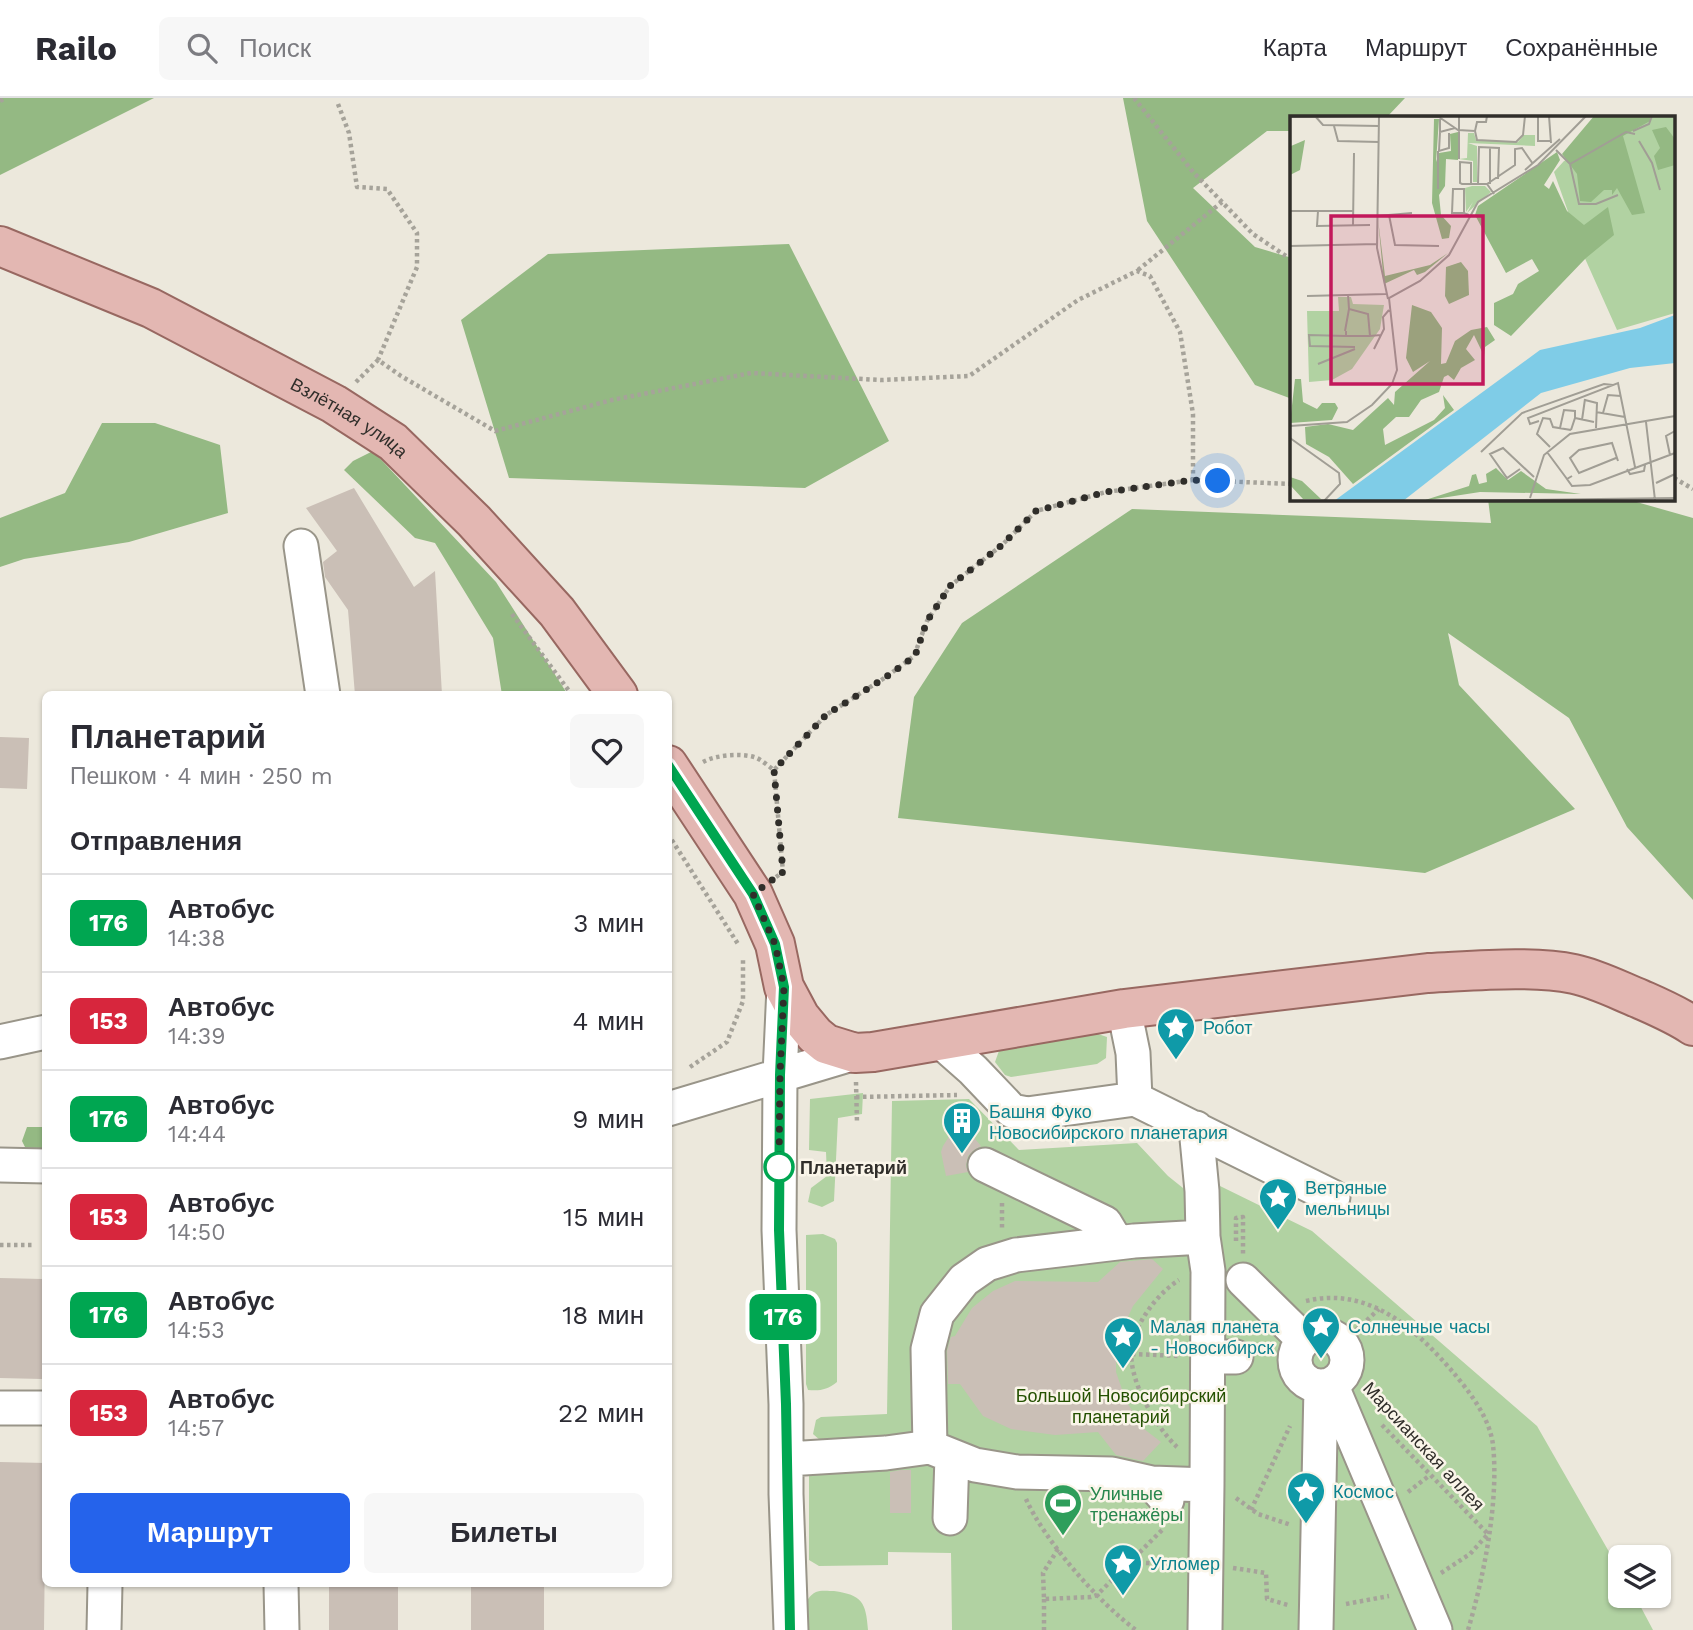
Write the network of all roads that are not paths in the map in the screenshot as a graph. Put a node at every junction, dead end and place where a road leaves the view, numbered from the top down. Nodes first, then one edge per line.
1 (0, 246) edge
2 (301, 545) dead end
3 (322, 691) edge
4 (615, 691) edge
5 (672, 771) edge
6 (784, 987) junction
7 (1124, 1009) junction
8 (1693, 1026) edge
9 (42, 1033) edge
10 (939, 1040) junction
11 (0, 1042) edge
12 (855, 1066) junction
13 (780, 1075) junction
14 (1135, 1099) junction
15 (672, 1108) edge
16 (1196, 1128) junction
17 (0, 1165) edge
18 (42, 1166) edge
19 (993, 1169) road end
20 (1333, 1197) dead end
21 (1117, 1243) junction
22 (1205, 1250) junction
23 (1243, 1280) dead end
24 (1341, 1344) road end
25 (1307, 1369) junction
26 (0, 1408) edge
27 (42, 1408) edge
28 (941, 1451) junction
29 (787, 1459) junction
30 (1207, 1478) junction
31 (950, 1518) dead end
32 (105, 1587) edge
33 (281, 1587) edge
34 (1316, 1618) edge
35 (104, 1630) edge
36 (282, 1630) edge
37 (790, 1630) edge
38 (1205, 1630) edge
39 (1435, 1630) edge

1 - 4 main road, Взлётная улица
2 - 3 street
5 - 6 main road
6 - 12 main road
6 - 13 street
7 - 8 main road
7 - 10 main road
7 - 14 street
9 - 11 street
10 - 12 main road
10 - 14 street
12 - 13 street
13 - 15 street
13 - 29 street
14 - 16 street
16 - 20 street
16 - 22 street
17 - 18 street
19 - 21 street
21 - 22 street
21 - 28 street
22 - 30 street
23 - 25 street
24 - 25 street
25 - 34 street
25 - 39 street
26 - 27 street
28 - 29 street
28 - 30 street
28 - 31 street
29 - 37 street
30 - 38 street
32 - 35 street
33 - 36 street

